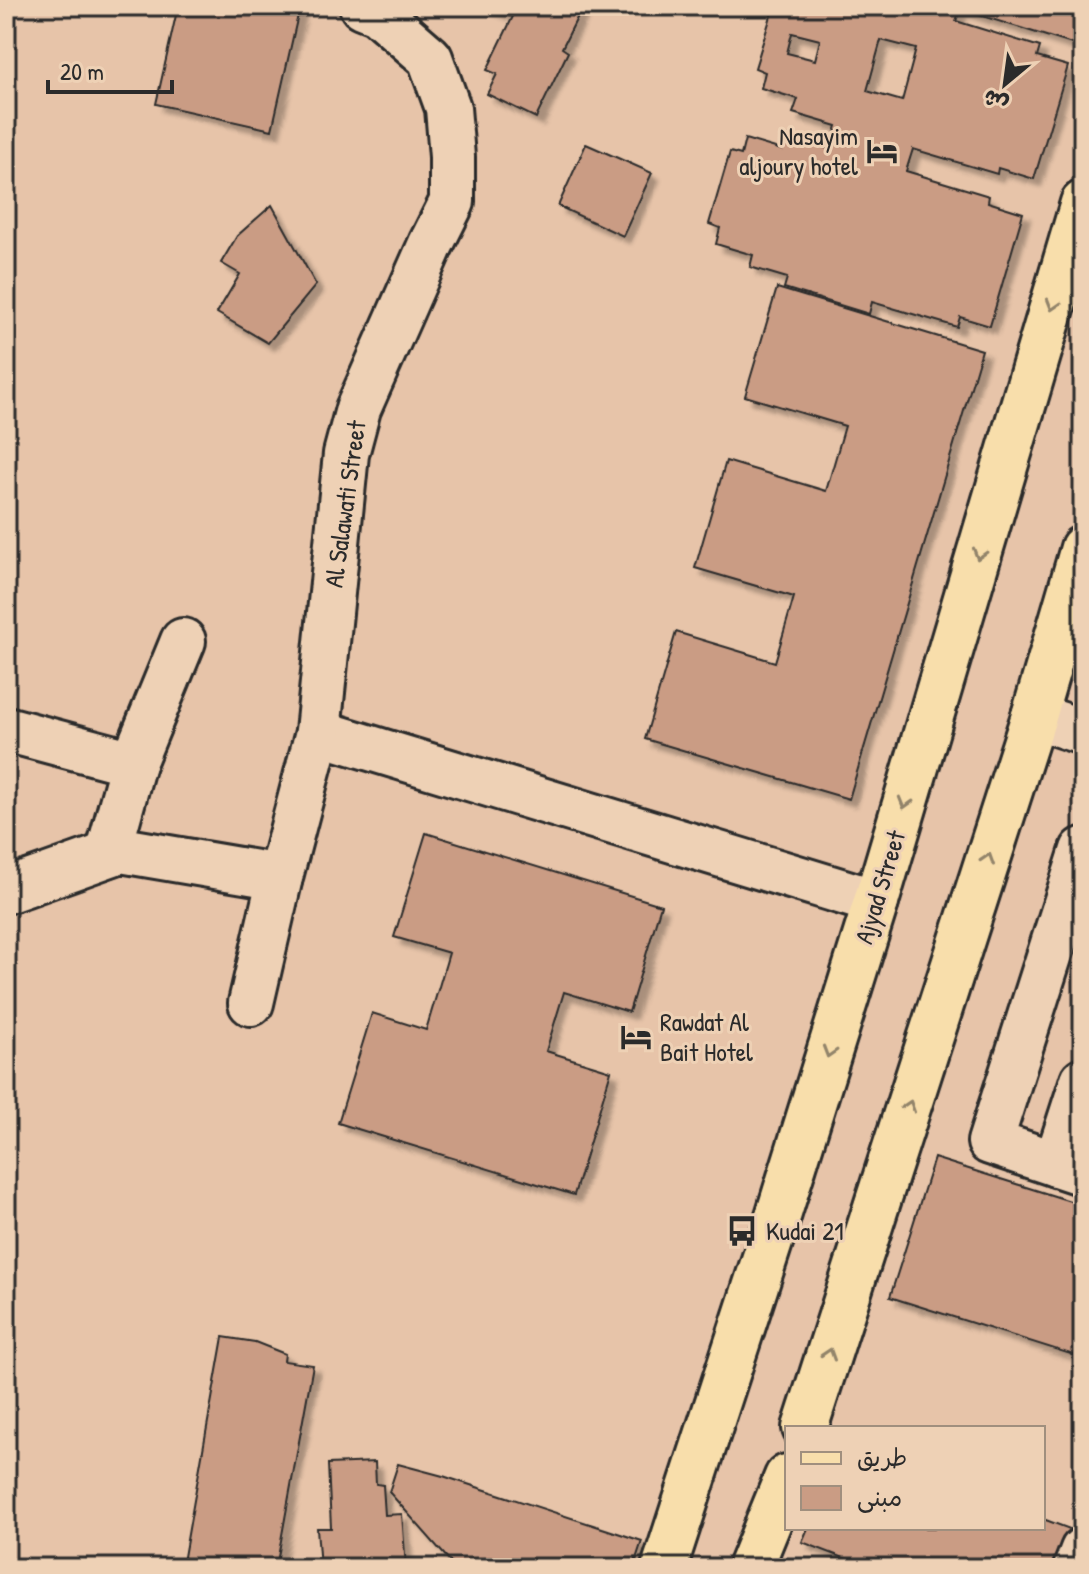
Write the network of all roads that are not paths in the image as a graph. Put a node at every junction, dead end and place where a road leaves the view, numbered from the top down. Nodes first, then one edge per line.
1 (362, 6) edge
2 (1083, 203) edge
3 (1083, 548) edge
4 (183, 641) dead end
5 (1034, 716) junction
6 (6, 729) edge
7 (318, 732) junction
8 (1083, 732) edge
9 (133, 763) junction
10 (1083, 850) edge
11 (108, 854) junction
12 (280, 877) junction
13 (6, 891) edge
14 (876, 902) junction
15 (251, 1003) dead end
16 (1083, 1080) edge
17 (1070, 1168) edge
18 (806, 1426) edge
19 (785, 1482) edge
20 (1083, 1550) edge
21 (664, 1568) edge
22 (750, 1568) edge
23 (1076, 1568) edge

1 - 7 street, Al Salawati Street
2 -> 14 main road, Ajyad Street
3 - 5 main road
4 - 9 street
5 - 8 street
18 -> 5 main road
6 - 9 street
7 - 12 street, Al Salawati Street
7 - 14 street
9 - 11 street
10 - 17 street
11 - 12 street
11 - 13 street
12 - 15 street, Al Salawati Street
14 -> 21 main road, Ajyad Street
16 - 17 street
19 - 22 main road
20 - 23 street

